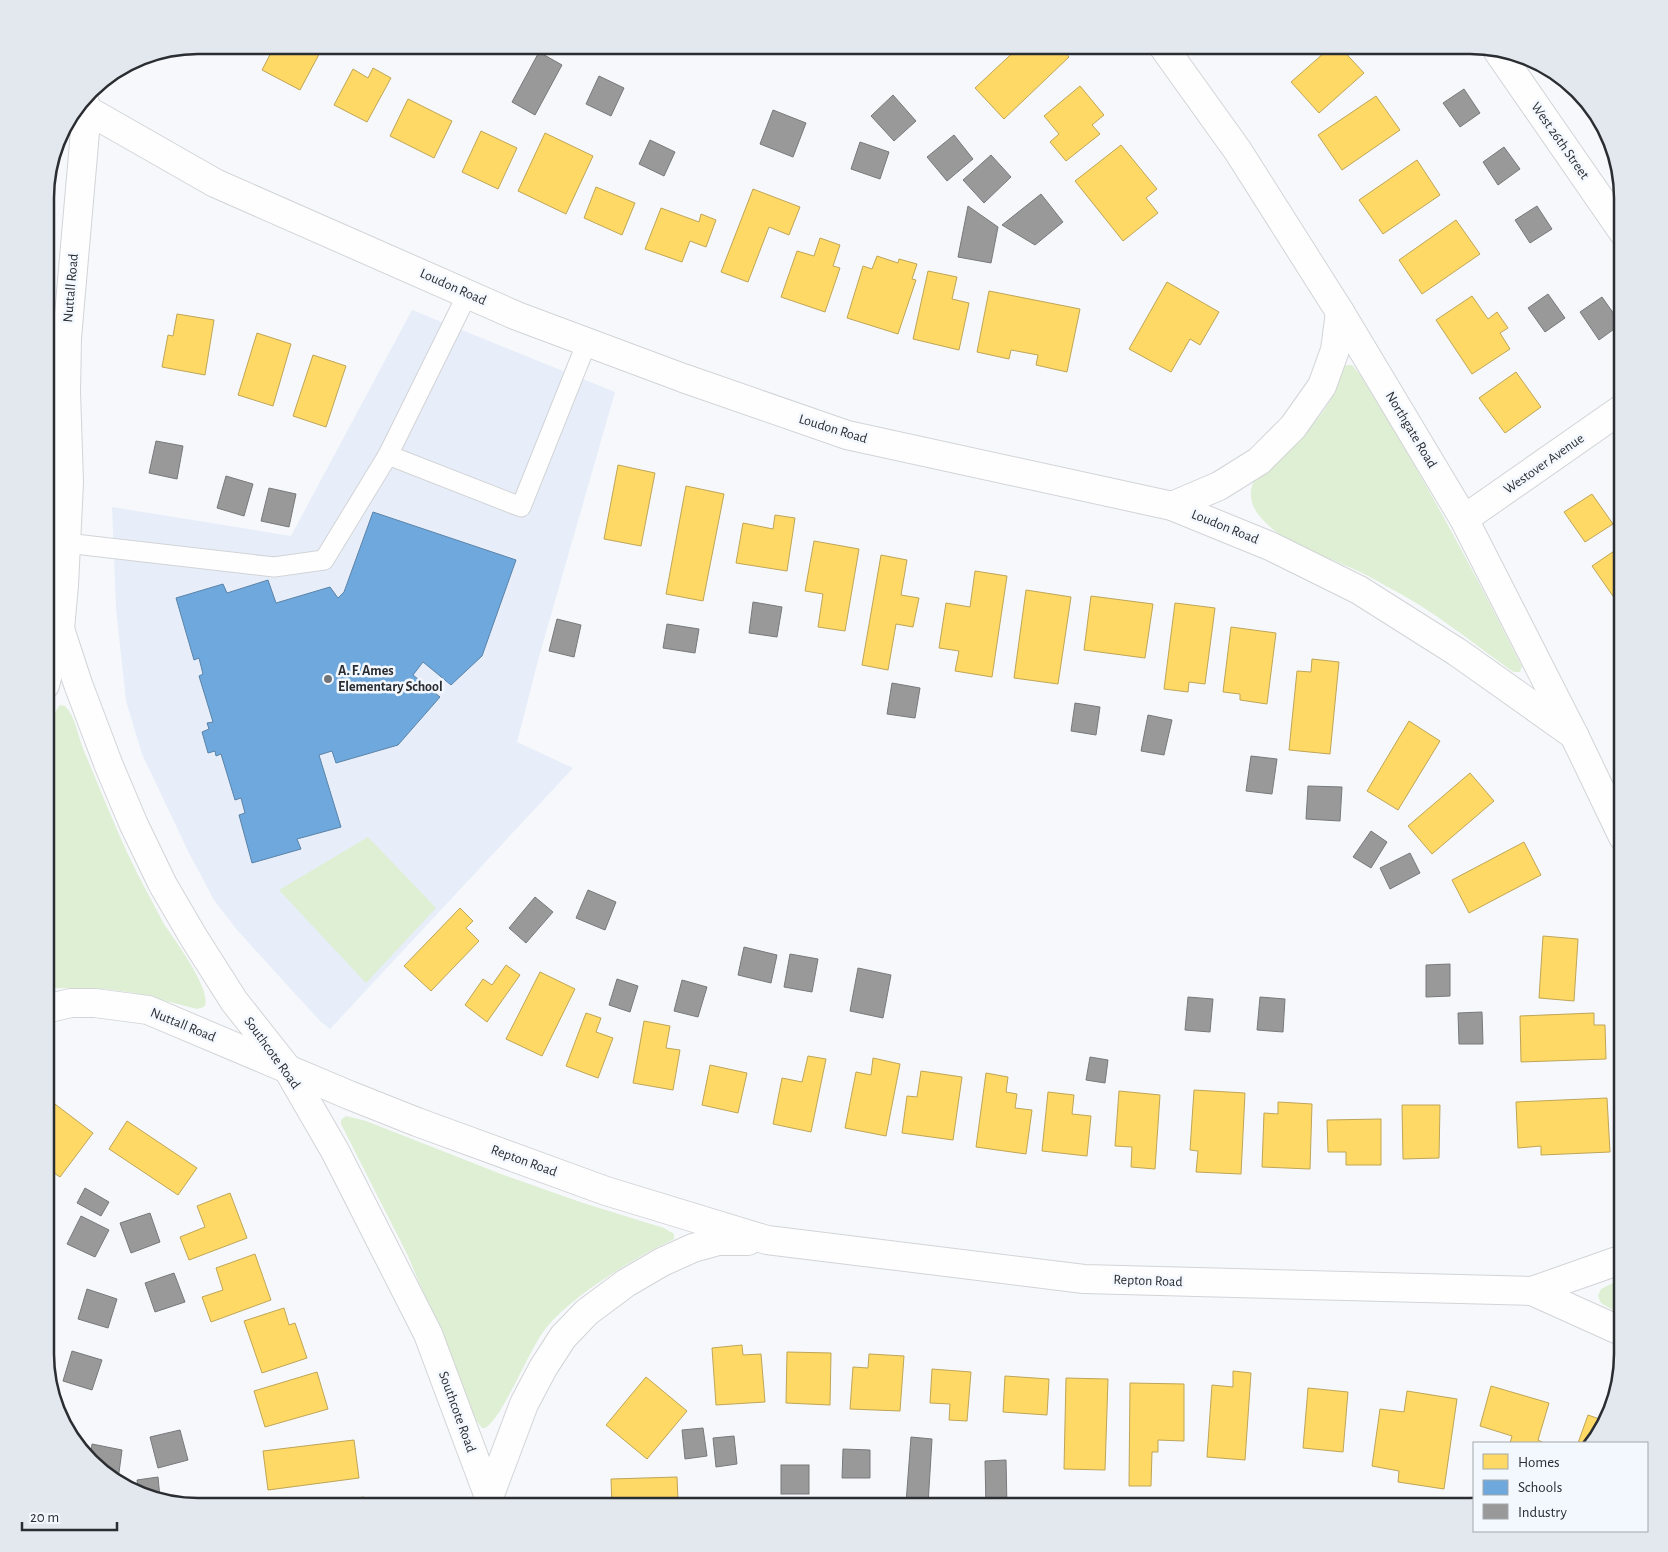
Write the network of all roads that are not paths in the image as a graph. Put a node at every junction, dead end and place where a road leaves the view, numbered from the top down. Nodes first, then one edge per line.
1 (1168, 54) edge
2 (1503, 58) edge
3 (87, 107) edge
4 (84, 111) edge
5 (1614, 219) edge
6 (468, 293) junction
7 (1340, 312) junction
8 (587, 342) junction
9 (1614, 414) edge
10 (388, 455) junction
11 (1172, 506) junction
12 (1464, 519) junction
13 (66, 543) junction
14 (60, 629) junction
15 (54, 651) edge
16 (1574, 735) junction
17 (1614, 818) edge
18 (54, 1007) edge
19 (287, 1068) junction
20 (767, 1240) junction
21 (1614, 1262) edge
22 (1532, 1291) junction
23 (1614, 1328) edge
24 (489, 1498) edge
25 (491, 1498) edge

1 - 7 street, Northgate Road
2 - 5 street, West 26th Street
3 - 6 street, Loudon Road
4 - 13 street, Nuttall Road
6 - 8 street, Loudon Road
6 - 10 lane
7 - 11 street
7 - 12 street, Northgate Road
8 - 10 lane
8 - 11 street, Loudon Road
9 - 12 street, Westover Avenue
10 - 13 lane
11 - 16 street, Loudon Road
12 - 16 street, Northgate Road
13 - 14 street, Nuttall Road
14 - 15 street, Nuttall Road
14 - 19 street, Southcote Road
16 - 17 street, Northgate Road
18 - 19 street, Nuttall Road
19 - 20 street, Repton Road
19 - 24 street, Southcote Road
20 - 22 street, Repton Road
20 - 25 street, Repton Road
21 - 22 street, Repton Road
22 - 23 street, Repton Road

